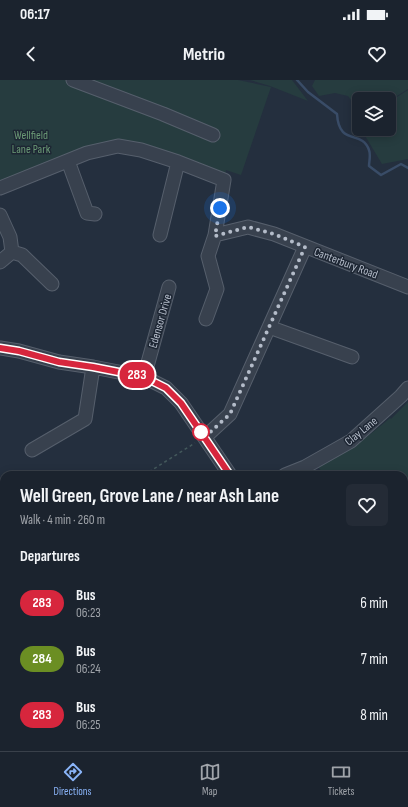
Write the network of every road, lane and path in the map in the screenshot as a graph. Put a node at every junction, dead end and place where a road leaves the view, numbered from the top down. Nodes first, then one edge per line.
1 (72, 80) edge
2 (213, 135) dead end
3 (68, 161) junction
4 (178, 162) junction
5 (0, 188) edge
6 (95, 214) dead end
7 (0, 215) edge
8 (160, 235) dead end
9 (215, 236) junction
10 (305, 247) junction
11 (12, 252) junction
12 (0, 262) edge
13 (52, 284) dead end
14 (408, 286) edge
15 (169, 287) dead end
16 (206, 319) dead end
17 (269, 327) junction
18 (0, 348) edge
19 (352, 357) dead end
20 (93, 367) junction
21 (144, 377) junction
22 (408, 388) edge
23 (205, 437) junction
24 (32, 450) dead end
25 (150, 471) edge
26 (227, 471) edge
27 (308, 471) edge

1 - 2 street
3 - 4 street
3 - 5 street
3 - 6 street
4 - 8 street
4 - 9 street
7 - 11 street
9 - 10 street, Canterbury Road
9 - 16 street
10 - 14 street, Canterbury Road
10 - 17 street
11 - 12 street
11 - 13 street
15 - 21 street, Edensor Drive
17 - 19 street
17 - 23 street
18 - 20 street
20 - 21 street
20 - 24 street
21 - 23 street
22 - 27 street, Clay Lane
23 - 25 path
23 - 26 street

